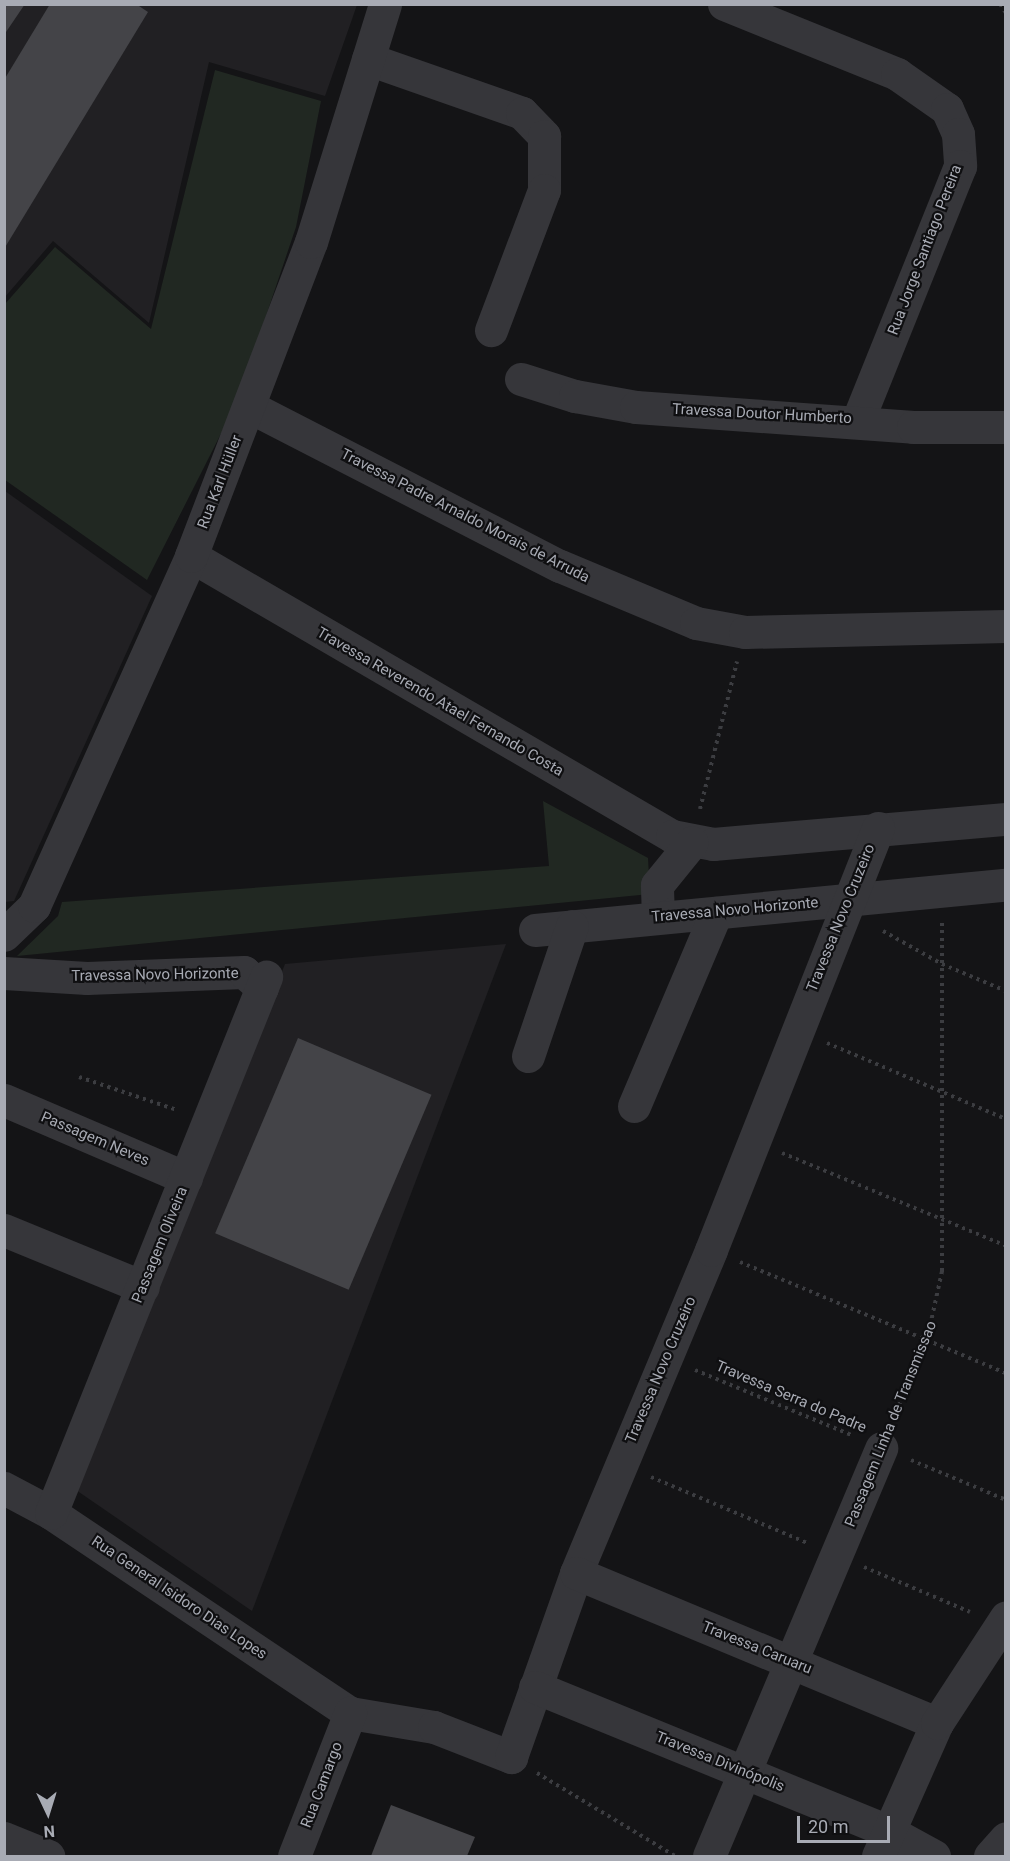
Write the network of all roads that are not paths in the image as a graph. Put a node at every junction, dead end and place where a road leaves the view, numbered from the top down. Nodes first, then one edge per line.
1 (385, 4) edge
2 (734, 6) edge
3 (368, 59) junction
4 (491, 330) dead end
5 (521, 379) dead end
6 (250, 406) junction
7 (858, 420) junction
8 (1005, 427) edge
9 (191, 556) junction
10 (1005, 626) edge
11 (1005, 819) edge
12 (878, 828) junction
13 (692, 842) junction
14 (1005, 885) edge
15 (848, 905) junction
16 (716, 912) junction
17 (658, 917) junction
18 (572, 926) junction
19 (536, 930) dead end
20 (4, 935) edge
21 (4, 973) edge
22 (264, 982) joint
23 (528, 1056) dead end
24 (4, 1100) edge
25 (634, 1106) dead end
26 (186, 1178) junction
27 (4, 1230) edge
28 (143, 1287) junction
29 (881, 1448) road end
30 (4, 1488) edge
31 (51, 1513) junction
32 (576, 1574) junction
33 (1005, 1617) edge
34 (792, 1662) junction
35 (535, 1687) junction
36 (350, 1713) junction
37 (937, 1723) junction
38 (747, 1773) junction
39 (4, 1838) edge
40 (1005, 1838) edge
41 (885, 1845) edge
42 (48, 1857) edge
43 (294, 1857) edge
44 (709, 1857) edge
45 (934, 1857) edge
46 (990, 1857) edge

1 - 3 street, Rua Karl Hüller
2 - 7 street, Rua Jorge Santiago Pereira
3 - 4 street
3 - 6 street, Rua Karl Hüller
5 - 7 street, Travessa Doutor Humberto
6 - 9 street, Rua Karl Hüller
6 - 10 street, Travessa Padre Arnaldo Morais de Arruda
7 - 8 street, Travessa Doutor Humberto
9 - 13 street, Travessa Reverendo Atael Fernando Costa
9 - 20 street, Rua Karl Hüller
11 - 12 street, Travessa Reverendo Atael Fernando Costa
12 - 13 street, Travessa Reverendo Atael Fernando Costa
12 - 15 street, Travessa Novo Cruzeiro
13 - 17 street
14 - 15 street, Travessa Novo Horizonte
15 - 16 street, Travessa Novo Horizonte
15 - 32 street, Travessa Novo Cruzeiro
16 - 17 street, Travessa Novo Horizonte
16 - 25 street
17 - 18 street, Travessa Novo Horizonte
18 - 19 street, Travessa Novo Horizonte
18 - 23 street
21 - 22 street, Travessa Novo Horizonte
22 - 26 street, Passagem Oliveira
24 - 26 street, Passagem Neves
26 - 28 street, Passagem Oliveira
27 - 28 street
28 - 31 street, Passagem Oliveira
29 - 34 street, Passagem Linha de Transmissao
30 - 31 street, Rua General Isidoro Dias Lopes
31 - 36 street, Rua General Isidoro Dias Lopes
32 - 34 street, Travessa Caruaru
32 - 35 street, Travessa Novo Cruzeiro
33 - 37 street
34 - 37 street, Travessa Caruaru
34 - 38 street, Passagem Linha de Transmissao
35 - 36 street, Travessa Novo Cruzeiro
35 - 38 street, Travessa Divinópolis
36 - 43 street, Rua Camargo
37 - 41 street
38 - 41 street, Travessa Divinópolis
38 - 44 street, Passagem Linha de Transmissao
39 - 42 street
40 - 46 street
41 - 45 street, Travessa Divinópolis

